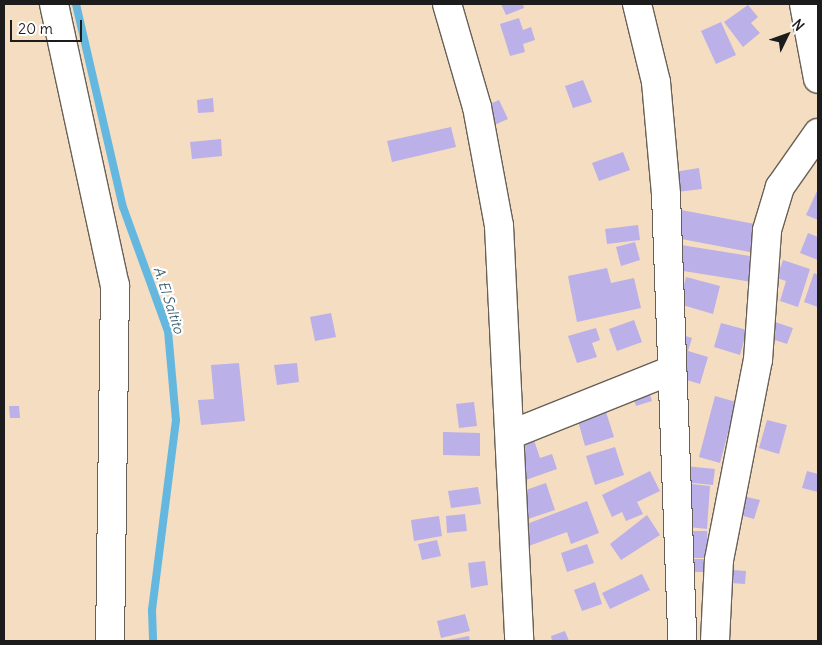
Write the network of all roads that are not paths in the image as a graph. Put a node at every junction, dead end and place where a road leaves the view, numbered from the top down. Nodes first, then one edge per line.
1 (54, 4) edge
2 (447, 4) edge
3 (637, 4) edge
4 (804, 4) edge
5 (818, 79) edge
6 (818, 133) edge
7 (672, 370) junction
8 (512, 434) junction
9 (110, 641) edge
10 (519, 641) edge
11 (682, 641) edge
12 (715, 641) edge

1 - 9 street
2 - 8 street
3 - 7 street
4 - 5 street
6 - 12 street
7 - 8 street
7 - 11 street
8 - 10 street

